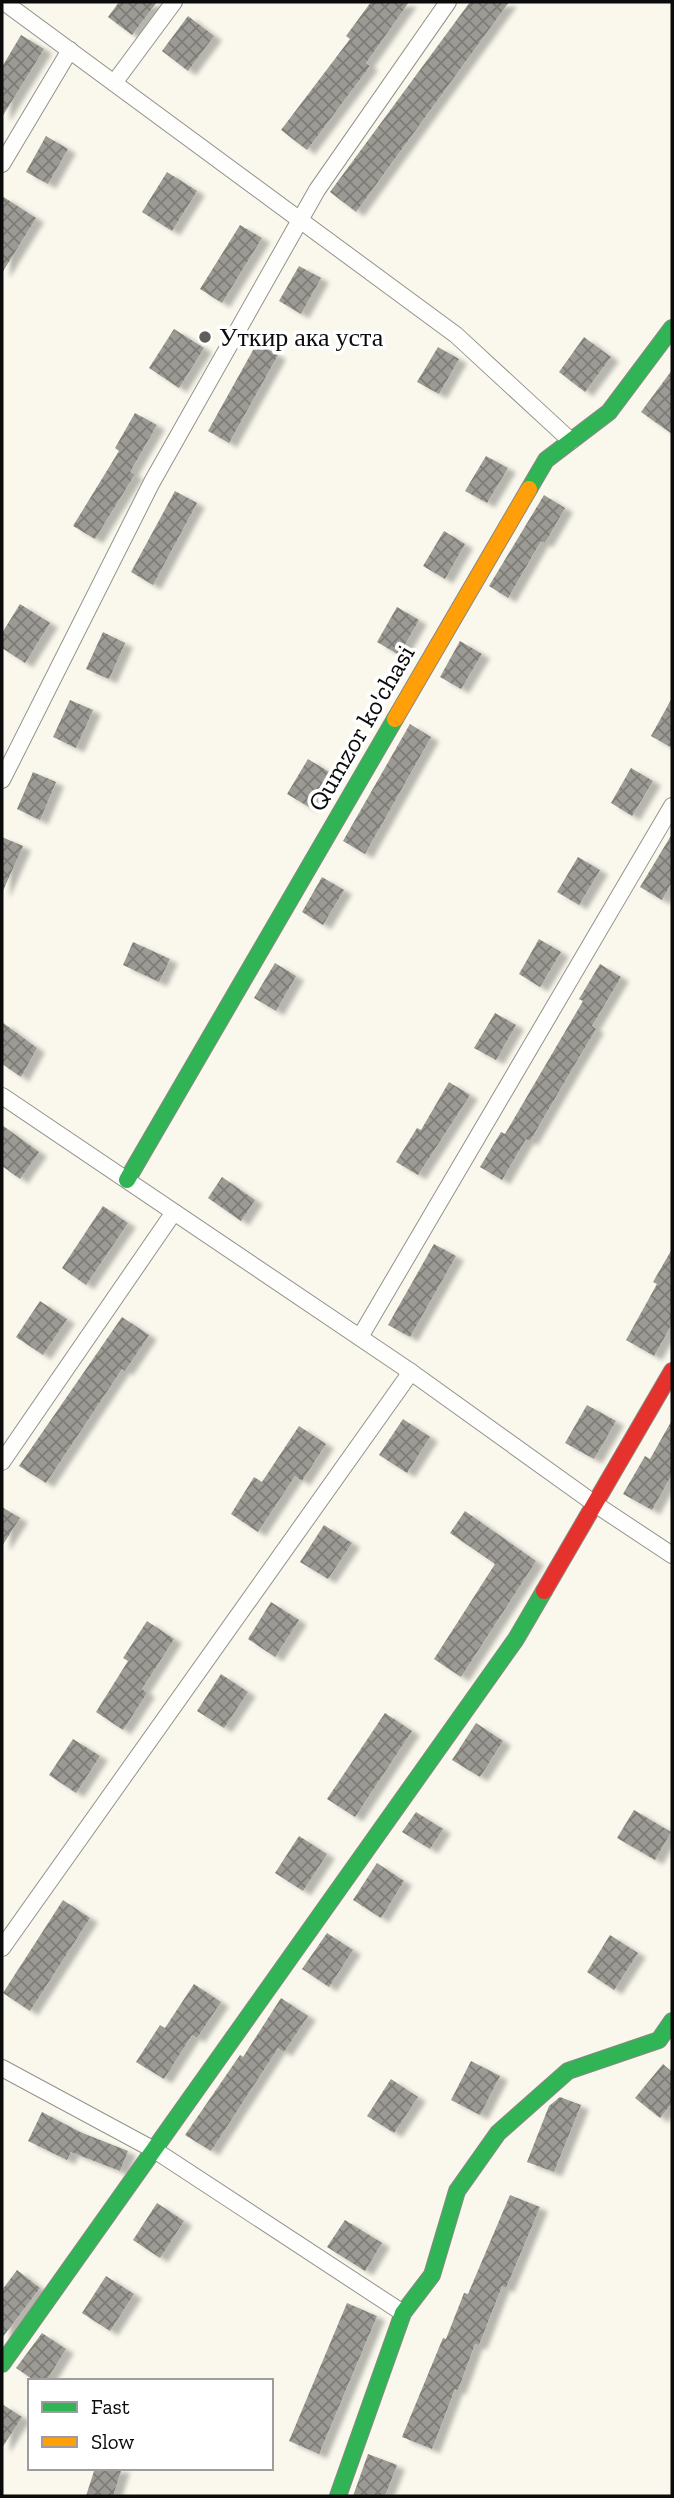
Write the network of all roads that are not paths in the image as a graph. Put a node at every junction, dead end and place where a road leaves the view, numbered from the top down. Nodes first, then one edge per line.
1 (4, 2) edge
2 (174, 2) edge
3 (448, 2) edge
4 (70, 50) junction
5 (114, 83) junction
6 (2, 164) edge
7 (300, 221) junction
8 (672, 328) edge
9 (571, 441) junction
10 (2, 780) edge
11 (672, 806) edge
12 (2, 1096) edge
13 (127, 1180) junction
14 (174, 1212) junction
15 (360, 1337) junction
16 (672, 1371) edge
17 (411, 1372) junction
18 (2, 1462) edge
19 (595, 1504) junction
20 (672, 1555) edge
21 (2, 1948) edge
22 (672, 2021) edge
23 (2, 2068) edge
24 (156, 2151) junction
25 (403, 2313) junction
26 (2, 2364) edge
27 (338, 2496) edge

1 - 4 street
2 - 5 street
3 - 7 street
4 - 5 street
4 - 6 street
5 - 7 street
7 - 9 street
7 - 10 street
8 - 9 street, Qumzor ko'chasi
9 - 13 street, Qumzor ko'chasi
11 - 15 street
12 - 13 street
13 - 14 street
14 - 15 street
14 - 18 street
15 - 17 street
16 - 19 street
17 - 19 street
17 - 21 street
19 - 20 street
19 - 24 street
22 - 25 street
23 - 24 street
24 - 25 street
24 - 26 street
25 - 27 street

